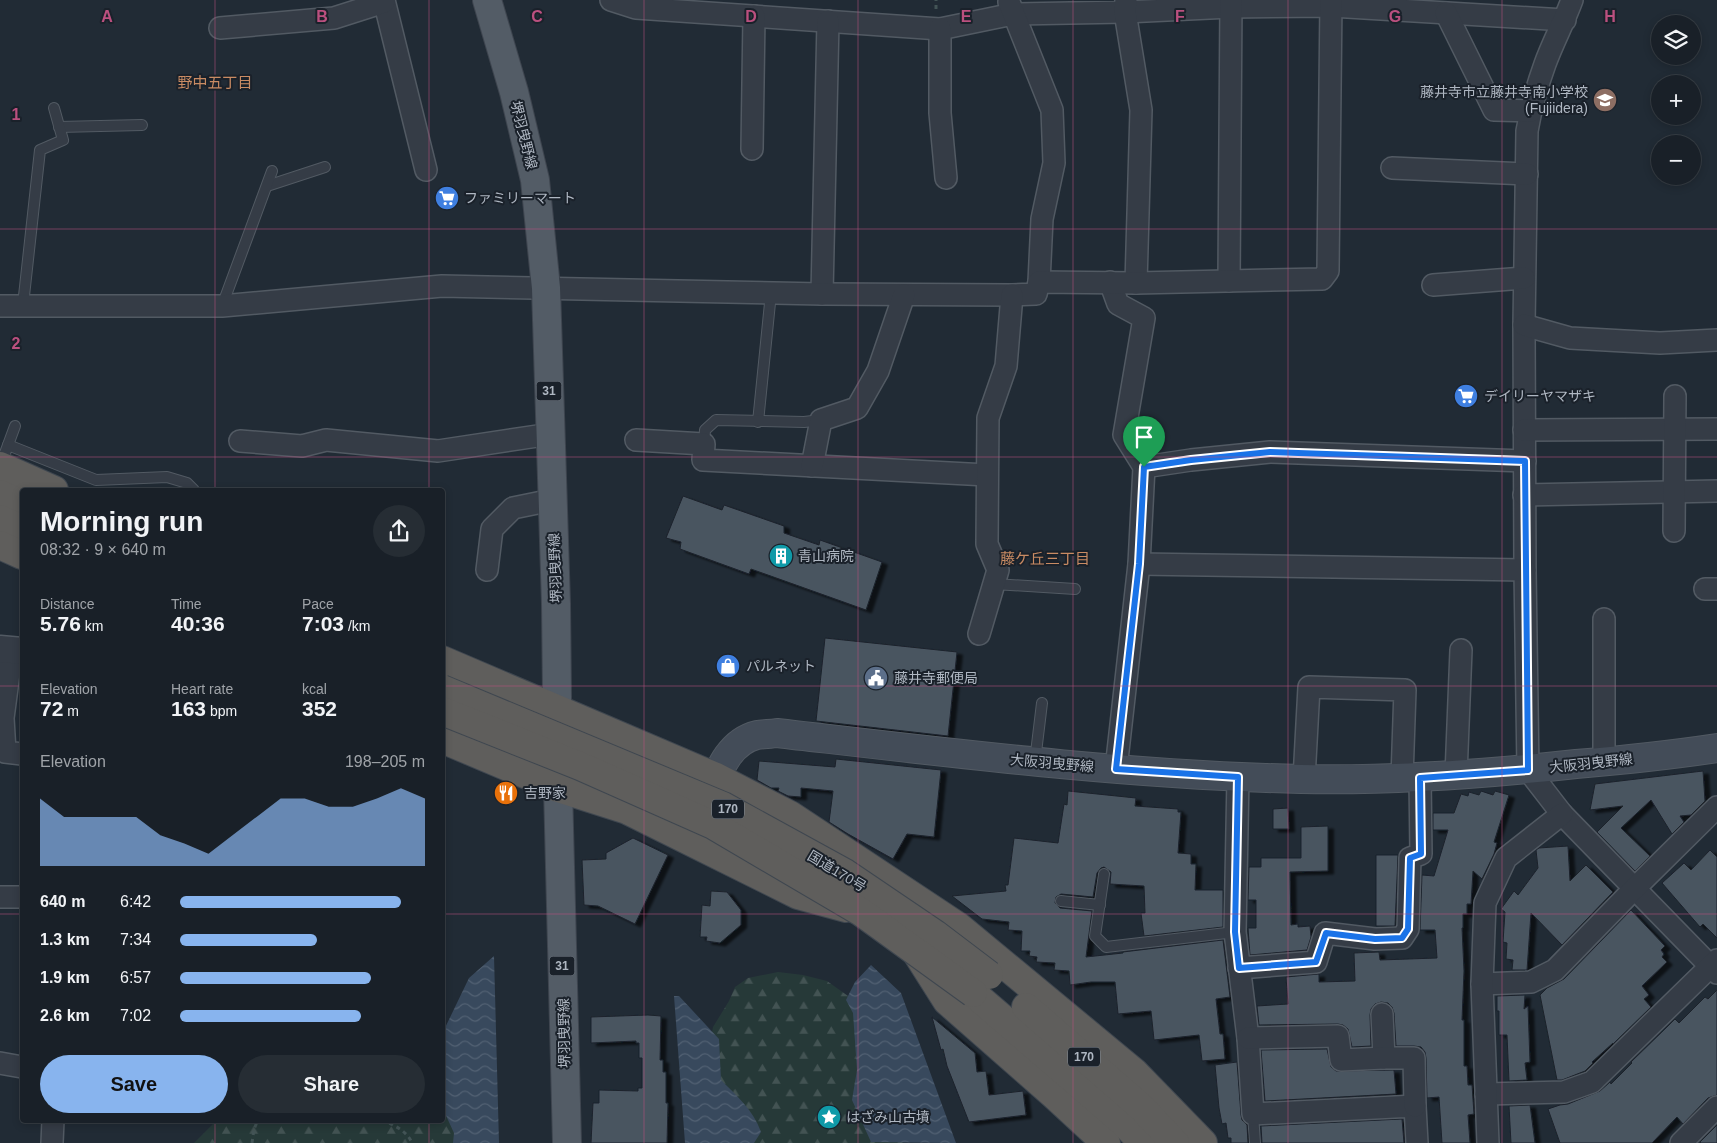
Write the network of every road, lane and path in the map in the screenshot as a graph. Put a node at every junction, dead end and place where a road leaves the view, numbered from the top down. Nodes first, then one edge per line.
1 (487, 0) edge
2 (611, 0) edge
3 (384, 1) edge
4 (1331, 3) edge
5 (637, 4) edge
6 (1231, 4) edge
7 (1126, 6) edge
8 (1011, 7) edge
9 (1568, 10) edge
10 (1446, 12) junction
11 (754, 16) junction
12 (828, 21) junction
13 (220, 28) dead end
14 (940, 29) junction
15 (54, 108) dead end
16 (1531, 111) junction
17 (142, 125) dead end
18 (59, 127) junction
19 (752, 150) dead end
20 (325, 166) dead end
21 (1392, 168) dead end
22 (426, 170) dead end
23 (272, 171) dead end
24 (1526, 174) junction
25 (946, 178) dead end
26 (267, 186) junction
27 (1524, 278) junction
28 (1229, 281) junction
29 (1039, 282) junction
30 (1110, 282) junction
31 (1136, 283) junction
32 (1433, 285) dead end
33 (546, 288) junction
34 (771, 293) junction
35 (822, 294) junction
36 (904, 295) junction
37 (1012, 295) junction
38 (23, 305) junction
39 (0, 306) edge
40 (222, 306) junction
41 (1524, 325) junction
42 (1717, 340) edge
43 (1675, 396) dead end
44 (820, 420) junction
45 (758, 422) junction
46 (15, 426) dead end
47 (1717, 429) edge
48 (1524, 430) junction
49 (1675, 430) junction
50 (551, 434) junction
51 (636, 440) dead end
52 (240, 441) dead end
53 (704, 444) junction
54 (3, 459) edge
55 (1525, 461) junction
56 (812, 466) junction
57 (1144, 467) junction
58 (987, 475) junction
59 (51, 488) edge
60 (192, 488) edge
61 (1717, 491) edge
62 (1674, 492) junction
63 (0, 494) edge
64 (1524, 495) junction
65 (552, 500) junction
66 (20, 503) edge
67 (0, 519) edge
68 (20, 528) edge
69 (1674, 532) dead end
70 (0, 545) edge
71 (20, 554) edge
72 (1139, 564) junction
73 (487, 570) dead end
74 (1525, 570) junction
75 (994, 584) junction
76 (1075, 589) dead end
77 (1604, 619) dead end
78 (979, 634) dead end
79 (12, 650) edge
80 (1461, 650) dead end
81 (445, 661) edge
82 (445, 690) edge
83 (1042, 703) dead end
84 (557, 710) junction
85 (445, 713) edge
86 (445, 740) edge
87 (1717, 748) edge
88 (9, 756) edge
89 (1604, 762) junction
90 (1035, 763) junction
91 (1116, 769) junction
92 (1528, 770) junction
93 (1456, 775) junction
94 (716, 777) junction
95 (1238, 777) junction
96 (1411, 778) junction
97 (1304, 779) junction
98 (558, 788) junction
99 (1717, 807) edge
100 (1562, 814) junction
101 (689, 840) junction
102 (1104, 874) dead end
103 (1634, 888) junction
104 (20, 896) edge
105 (0, 897) edge
106 (1060, 901) dead end
107 (1100, 905) junction
108 (1235, 932) junction
109 (1715, 967) edge
110 (1239, 968) junction
111 (981, 984) junction
112 (1482, 984) junction
113 (1382, 1014) dead end
114 (1248, 1038) junction
115 (1384, 1058) junction
116 (0, 1063) edge
117 (20, 1067) edge
118 (1486, 1094) junction
119 (1415, 1106) junction
120 (1717, 1107) edge
121 (1253, 1114) junction
122 (53, 1123) edge
123 (257, 1123) edge
124 (390, 1123) edge
125 (52, 1143) edge
126 (252, 1143) edge
127 (412, 1143) edge
128 (567, 1143) edge
129 (1106, 1143) edge
130 (1143, 1143) edge
131 (1176, 1143) edge
132 (1203, 1143) edge
133 (1254, 1143) edge
134 (1417, 1143) edge
135 (1488, 1143) edge
136 (1680, 1143) edge

1 - 33 main road, 堺羽曳野線 / 31
2 - 5 street
3 - 13 street
3 - 22 street
4 - 6 street
4 - 10 street
4 - 28 street
5 - 11 street
6 - 7 street
6 - 28 street
7 - 8 street
7 - 31 street
8 - 14 street
8 - 29 street
9 - 10 street
9 - 16 street
10 - 16 street
11 - 12 street
11 - 19 street
12 - 14 street
12 - 35 street
14 - 25 street
15 - 18 lane
16 - 24 street
17 - 18 lane
18 - 38 lane
20 - 26 lane
21 - 24 street
23 - 26 lane
24 - 27 street
26 - 40 lane
27 - 32 street
27 - 41 street
28 - 31 street
29 - 30 street
29 - 37 street
30 - 31 street
30 - 57 street
33 - 34 street
33 - 40 street
33 - 50 main road, 堺羽曳野線 / 31
34 - 35 street
34 - 45 lane
35 - 36 street
36 - 37 street
36 - 44 street
37 - 58 street
38 - 39 street
38 - 40 street
41 - 42 street
41 - 48 street
43 - 49 street
44 - 45 lane
44 - 56 street
45 - 53 lane
46 - 54 lane
47 - 49 street
48 - 49 street
48 - 55 street
49 - 62 street
50 - 52 street
50 - 65 main road, 堺羽曳野線 / 31
51 - 53 street
53 - 56 street
54 - 59 highway
54 - 60 lane
55 - 57 street
55 - 64 street
56 - 58 street
57 - 72 street
58 - 75 street
61 - 62 street
62 - 64 street
62 - 69 street
63 - 66 highway
64 - 74 street
65 - 73 street
65 - 84 main road, 堺羽曳野線 / 31
67 - 68 highway
70 - 71 highway
72 - 74 street
72 - 91 street
74 - 92 street
75 - 76 lane
75 - 78 street
77 - 89 street
79 - 88 street
80 - 93 street
81 - 84 highway
82 - 111 highway, 国道170号 / 170, bridge
83 - 90 lane
84 - 94 highway
84 - 98 main road, 堺羽曳野線 / 31
85 - 111 highway, 国道170号 / 170, bridge
86 - 98 highway
87 - 89 main road, 大阪羽曳野線
89 - 92 main road, 大阪羽曳野線
90 - 91 main road, 大阪羽曳野線
90 - 94 main road, 大阪羽曳野線
91 - 95 main road, 大阪羽曳野線
92 - 93 main road, 大阪羽曳野線
92 - 100 street
93 - 96 main road, 大阪羽曳野線
94 - 101 main road, 大阪羽曳野線
94 - 132 highway
95 - 97 main road, 大阪羽曳野線
95 - 108 street
96 - 97 main road, 大阪羽曳野線
96 - 97 street
96 - 110 street
98 - 101 highway
98 - 128 main road, 堺羽曳野線 / 31
99 - 103 street
100 - 103 street
100 - 112 street
101 - 129 highway
102 - 107 lane
103 - 109 street
103 - 112 street
104 - 105 street
106 - 107 lane
107 - 108 lane
108 - 110 street
109 - 118 street
110 - 114 street
111 - 130 highway, 国道170号 / 170
111 - 131 highway, 国道170号 / 170
112 - 118 street
113 - 115 street
114 - 115 street
114 - 121 street
115 - 119 street
116 - 117 street
118 - 135 street
119 - 121 street
119 - 134 street
120 - 136 street
121 - 133 lane
122 - 125 street
123 - 126 path
124 - 127 path

